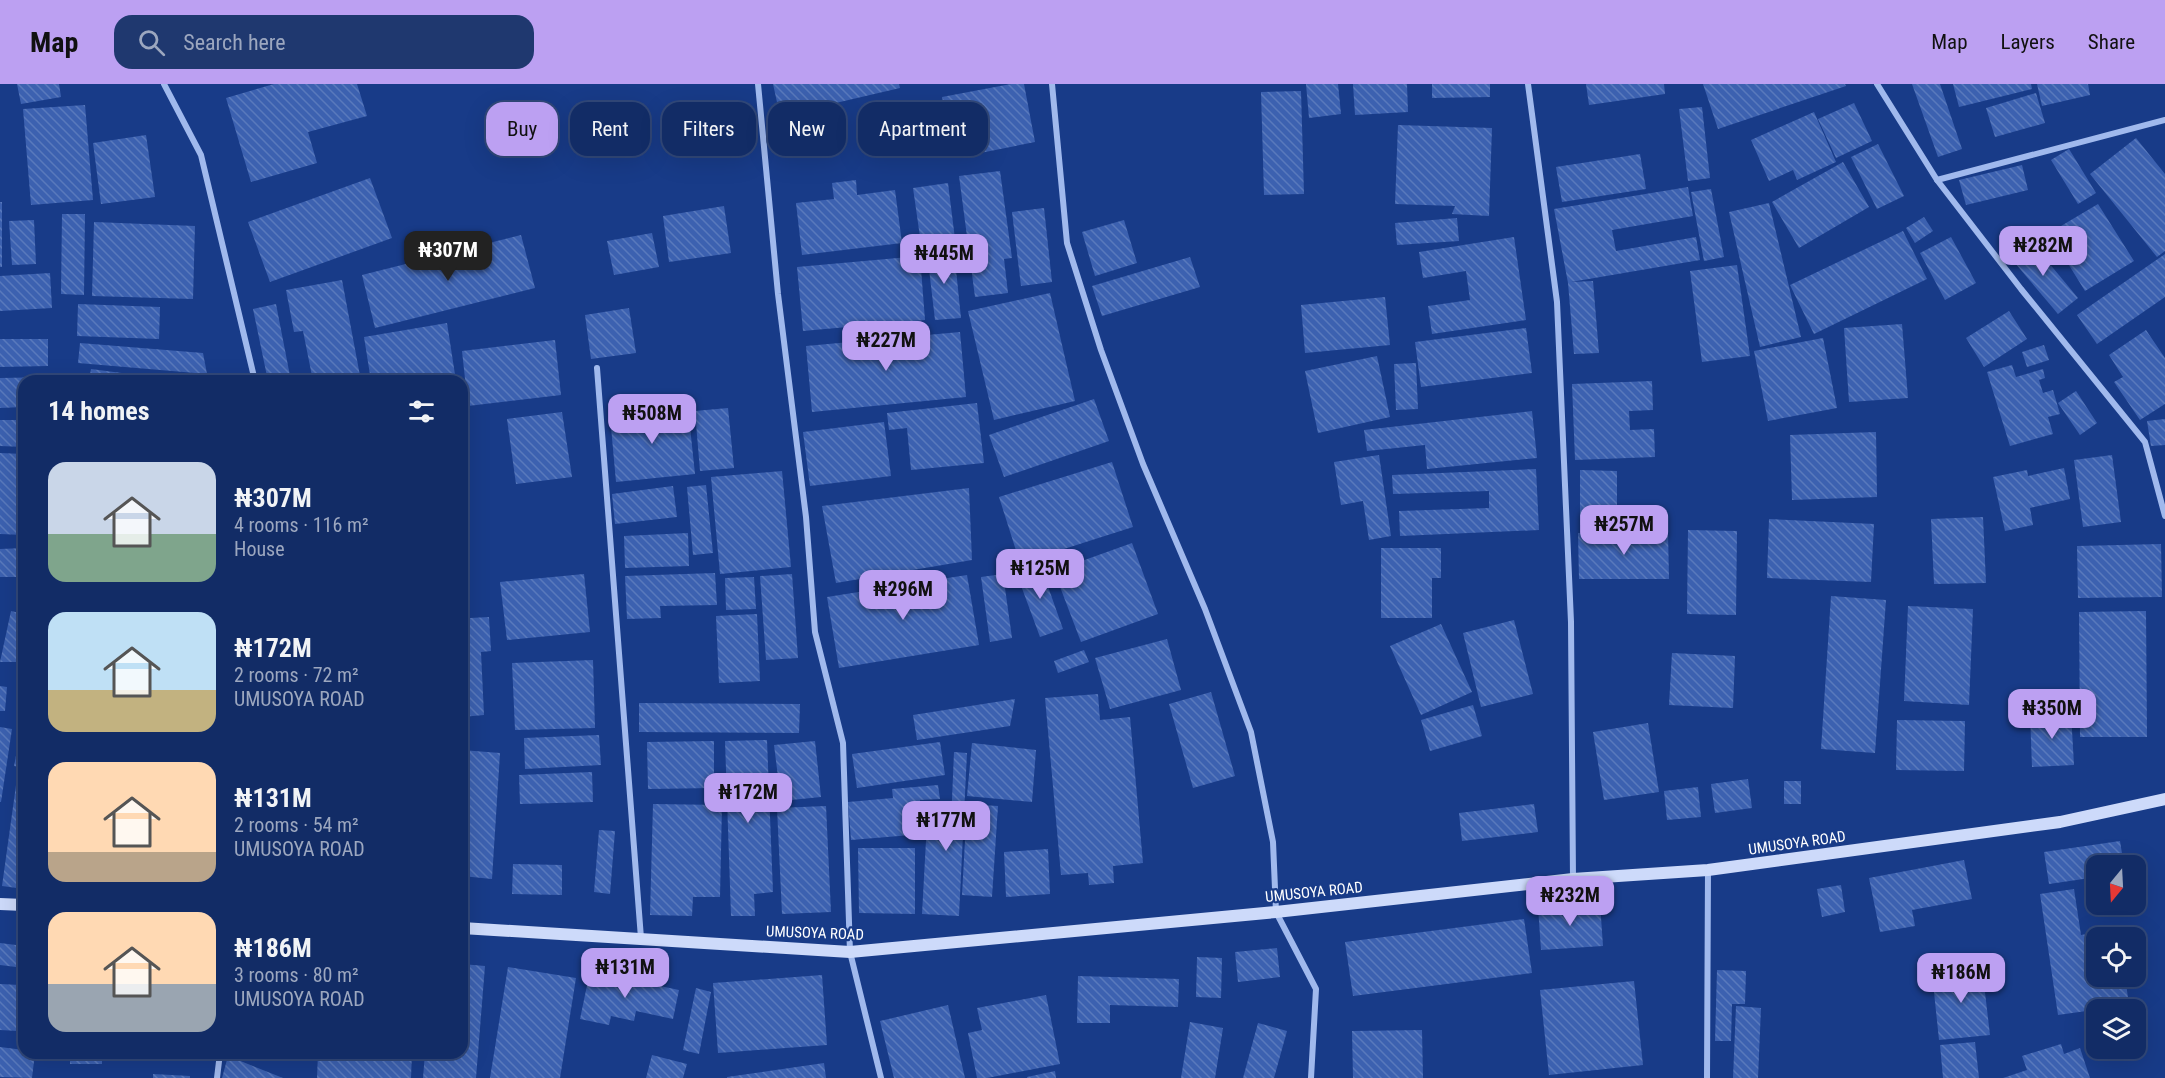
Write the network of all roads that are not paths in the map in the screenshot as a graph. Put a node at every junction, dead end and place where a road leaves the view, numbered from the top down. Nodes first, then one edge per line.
1 (164, 84) edge
2 (758, 84) edge
3 (1052, 84) edge
4 (1528, 84) edge
5 (1877, 84) edge
6 (2165, 120) edge
7 (1937, 180) junction
8 (597, 368) dead end
9 (254, 375) edge
10 (2165, 516) edge
11 (2165, 799) edge
12 (1708, 870) junction
13 (1574, 879) junction
14 (0, 904) edge
15 (18, 905) edge
16 (1276, 912) junction
17 (468, 928) edge
18 (641, 938) junction
19 (850, 952) junction
20 (219, 1059) edge
21 (217, 1078) edge
22 (881, 1078) edge
23 (1311, 1078) edge
24 (1707, 1078) edge

1 - 9 street
2 - 19 street
3 - 16 street
4 - 13 street
5 - 7 street
6 - 7 street
7 - 10 street
8 - 18 street
11 - 12 main road, UMUSOYA ROAD
12 - 13 main road, UMUSOYA ROAD
12 - 24 street
13 - 16 main road, UMUSOYA ROAD
14 - 15 main road
16 - 19 main road, UMUSOYA ROAD
16 - 23 street
17 - 18 main road, UMUSOYA ROAD
18 - 19 main road, UMUSOYA ROAD
19 - 22 street
20 - 21 street

